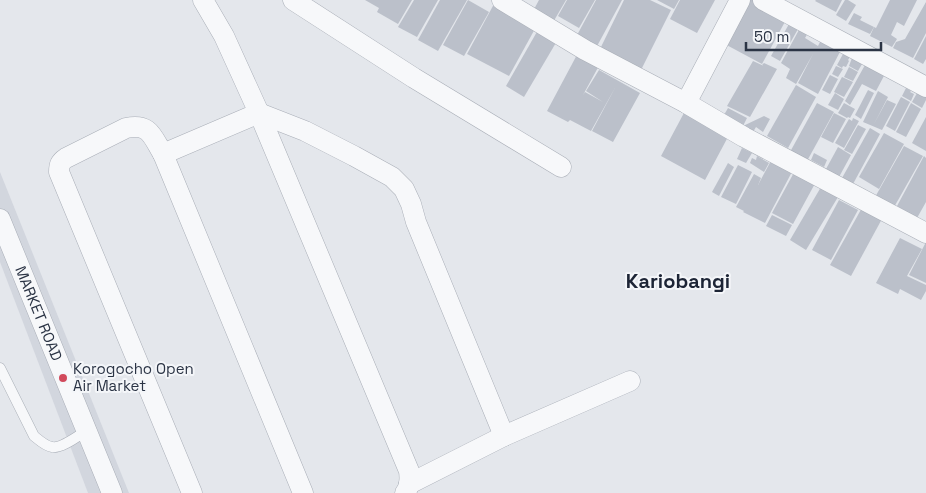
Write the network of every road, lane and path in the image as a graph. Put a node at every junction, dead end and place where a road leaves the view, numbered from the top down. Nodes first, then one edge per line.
1 (203, 0) edge
2 (293, 0) edge
3 (502, 0) edge
4 (740, 0) edge
5 (762, 0) edge
6 (926, 87) edge
7 (686, 103) junction
8 (259, 113) junction
9 (163, 154) junction
10 (561, 167) dead end
11 (0, 219) edge
12 (926, 233) edge
13 (0, 368) edge
14 (630, 381) dead end
15 (86, 431) junction
16 (504, 436) junction
17 (407, 488) edge
18 (112, 493) edge
19 (192, 493) edge
20 (303, 493) edge

1 - 8 street
2 - 10 street
3 - 7 street
4 - 7 street
5 - 6 street
7 - 12 street
8 - 9 street
8 - 16 street
8 - 17 street
9 - 19 street
9 - 20 street
11 - 15 street, MARKET ROAD
13 - 15 lane
14 - 16 street
15 - 18 street, MARKET ROAD
16 - 17 street

